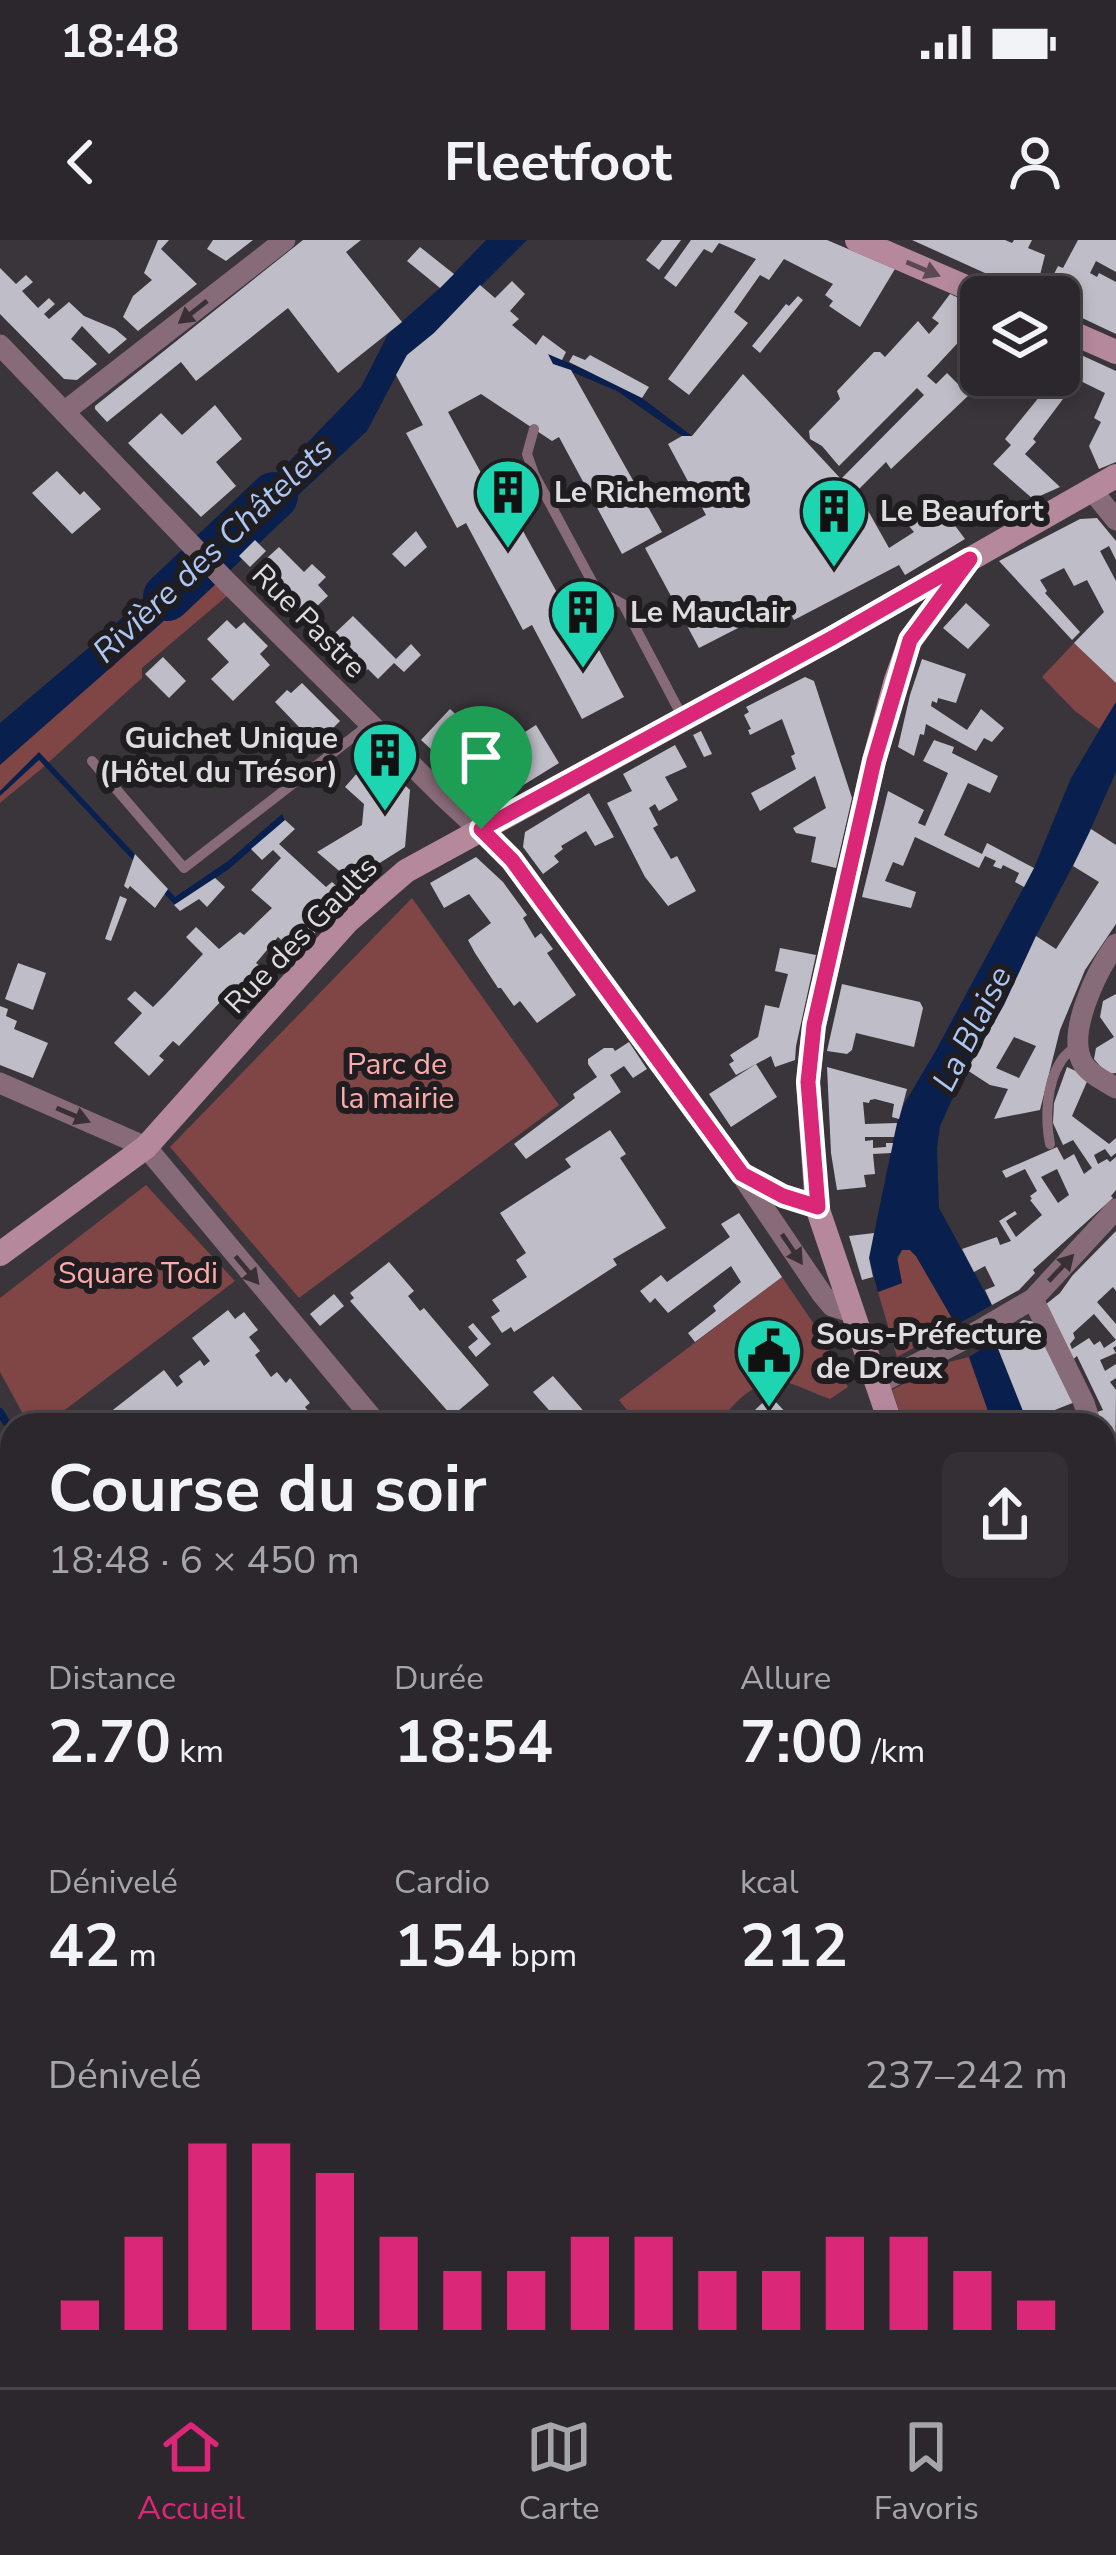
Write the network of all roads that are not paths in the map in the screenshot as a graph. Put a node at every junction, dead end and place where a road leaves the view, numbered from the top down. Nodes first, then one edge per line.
1 (286, 240) edge
2 (857, 240) edge
3 (960, 284) edge
4 (1080, 336) edge
5 (0, 345) edge
6 (1116, 352) edge
7 (64, 412) junction
8 (534, 430) dead end
9 (1116, 476) edge
10 (1091, 489) junction
11 (1116, 520) edge
12 (970, 559) junction
13 (683, 718) junction
14 (370, 724) junction
15 (92, 761) dead end
16 (481, 829) junction
17 (1116, 944) edge
18 (1078, 1043) junction
19 (0, 1084) edge
20 (1116, 1088) edge
21 (1050, 1144) dead end
22 (146, 1147) junction
23 (742, 1174) junction
24 (818, 1207) junction
25 (1116, 1209) edge
26 (0, 1253) edge
27 (1033, 1299) junction
28 (851, 1312) junction
29 (876, 1385) junction
30 (368, 1413) edge
31 (886, 1413) edge
32 (1087, 1413) edge

1 -> 7 street
2 -> 3 street
4 - 6 street
5 - 7 street, Rue Pastre
7 - 14 street, Rue Pastre
8 - 13 lane
9 - 10 street, Rue des Gaults
10 - 11 street
10 - 12 street, Rue des Gaults
12 - 13 street, Rue des Gaults
12 - 24 street
13 - 16 street, Rue des Gaults
14 - 15 lane
14 - 16 street, Rue Pastre
16 - 22 street, Rue des Gaults
16 - 23 street, Rue Pastre
17 - 18 street
18 - 20 street
18 - 21 lane
19 -> 22 street
22 - 26 street, Rue des Gaults
22 -> 30 street
23 - 24 street
23 -> 28 street, Rue Pastre
24 - 28 street
27 -> 25 street
27 - 29 street
27 - 32 street
28 - 29 street
29 - 31 street

